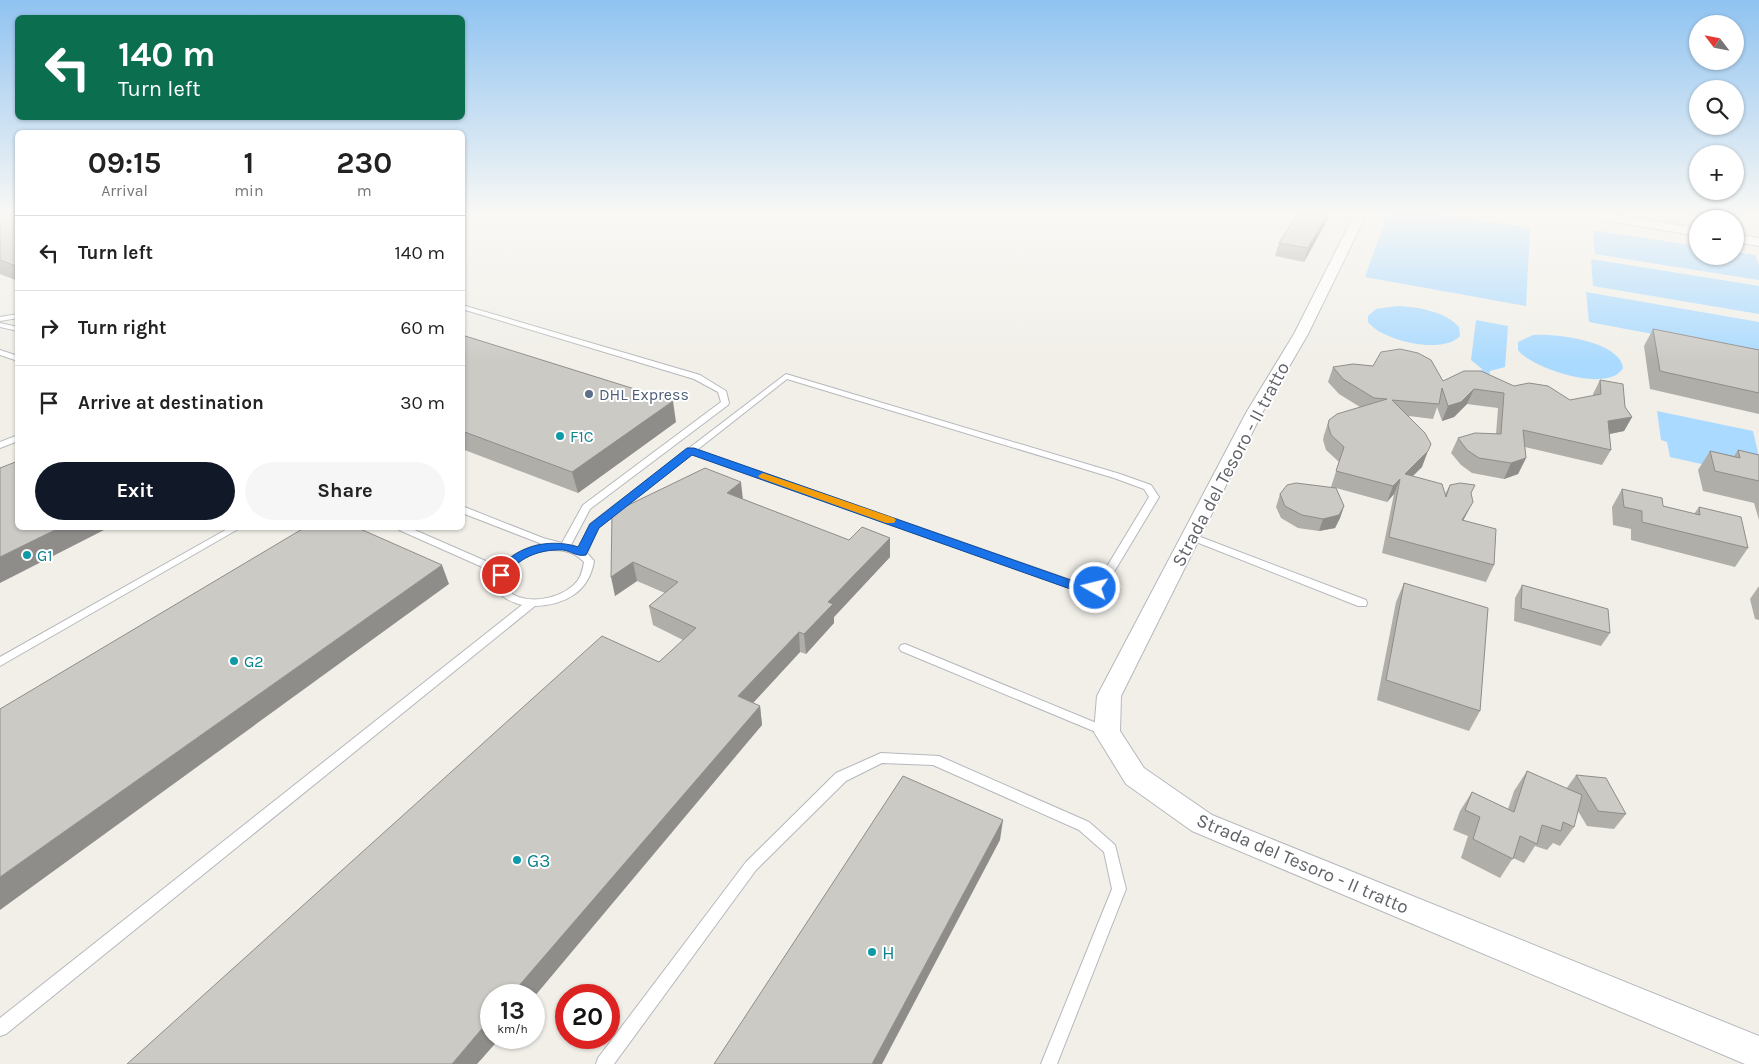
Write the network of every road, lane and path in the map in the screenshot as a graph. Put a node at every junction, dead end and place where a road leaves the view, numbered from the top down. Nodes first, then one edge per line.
1 (1336, 263) edge
2 (465, 308) edge
3 (15, 316) edge
4 (0, 319) edge
5 (0, 325) edge
6 (15, 328) edge
7 (0, 352) edge
8 (15, 358) edge
9 (15, 439) edge
10 (0, 445) edge
11 (690, 451) junction
12 (465, 509) edge
13 (231, 530) edge
14 (408, 530) edge
15 (1190, 536) junction
16 (565, 546) junction
17 (582, 552) junction
18 (501, 575) junction
19 (533, 602) junction
20 (1362, 603) dead end
21 (905, 648) dead end
22 (0, 662) edge
23 (1107, 732) junction
24 (0, 1028) edge
25 (1759, 1053) edge
26 (604, 1064) edge
27 (1049, 1064) edge

1 - 15 street, Strada del Tesoro - II tratto
2 - 16 lane
3 - 4 lane
5 - 6 lane
7 - 8 lane
9 - 10 lane
11 - 11 lane
11 - 17 lane
12 - 16 lane
13 - 22 lane
14 - 18 lane
15 - 20 lane
15 - 23 street, Strada del Tesoro - II tratto
16 - 17 lane
16 - 18 lane
17 - 19 lane
18 - 19 lane
19 - 24 lane
21 - 23 lane
23 - 25 street, Strada del Tesoro - II tratto
26 - 27 lane

